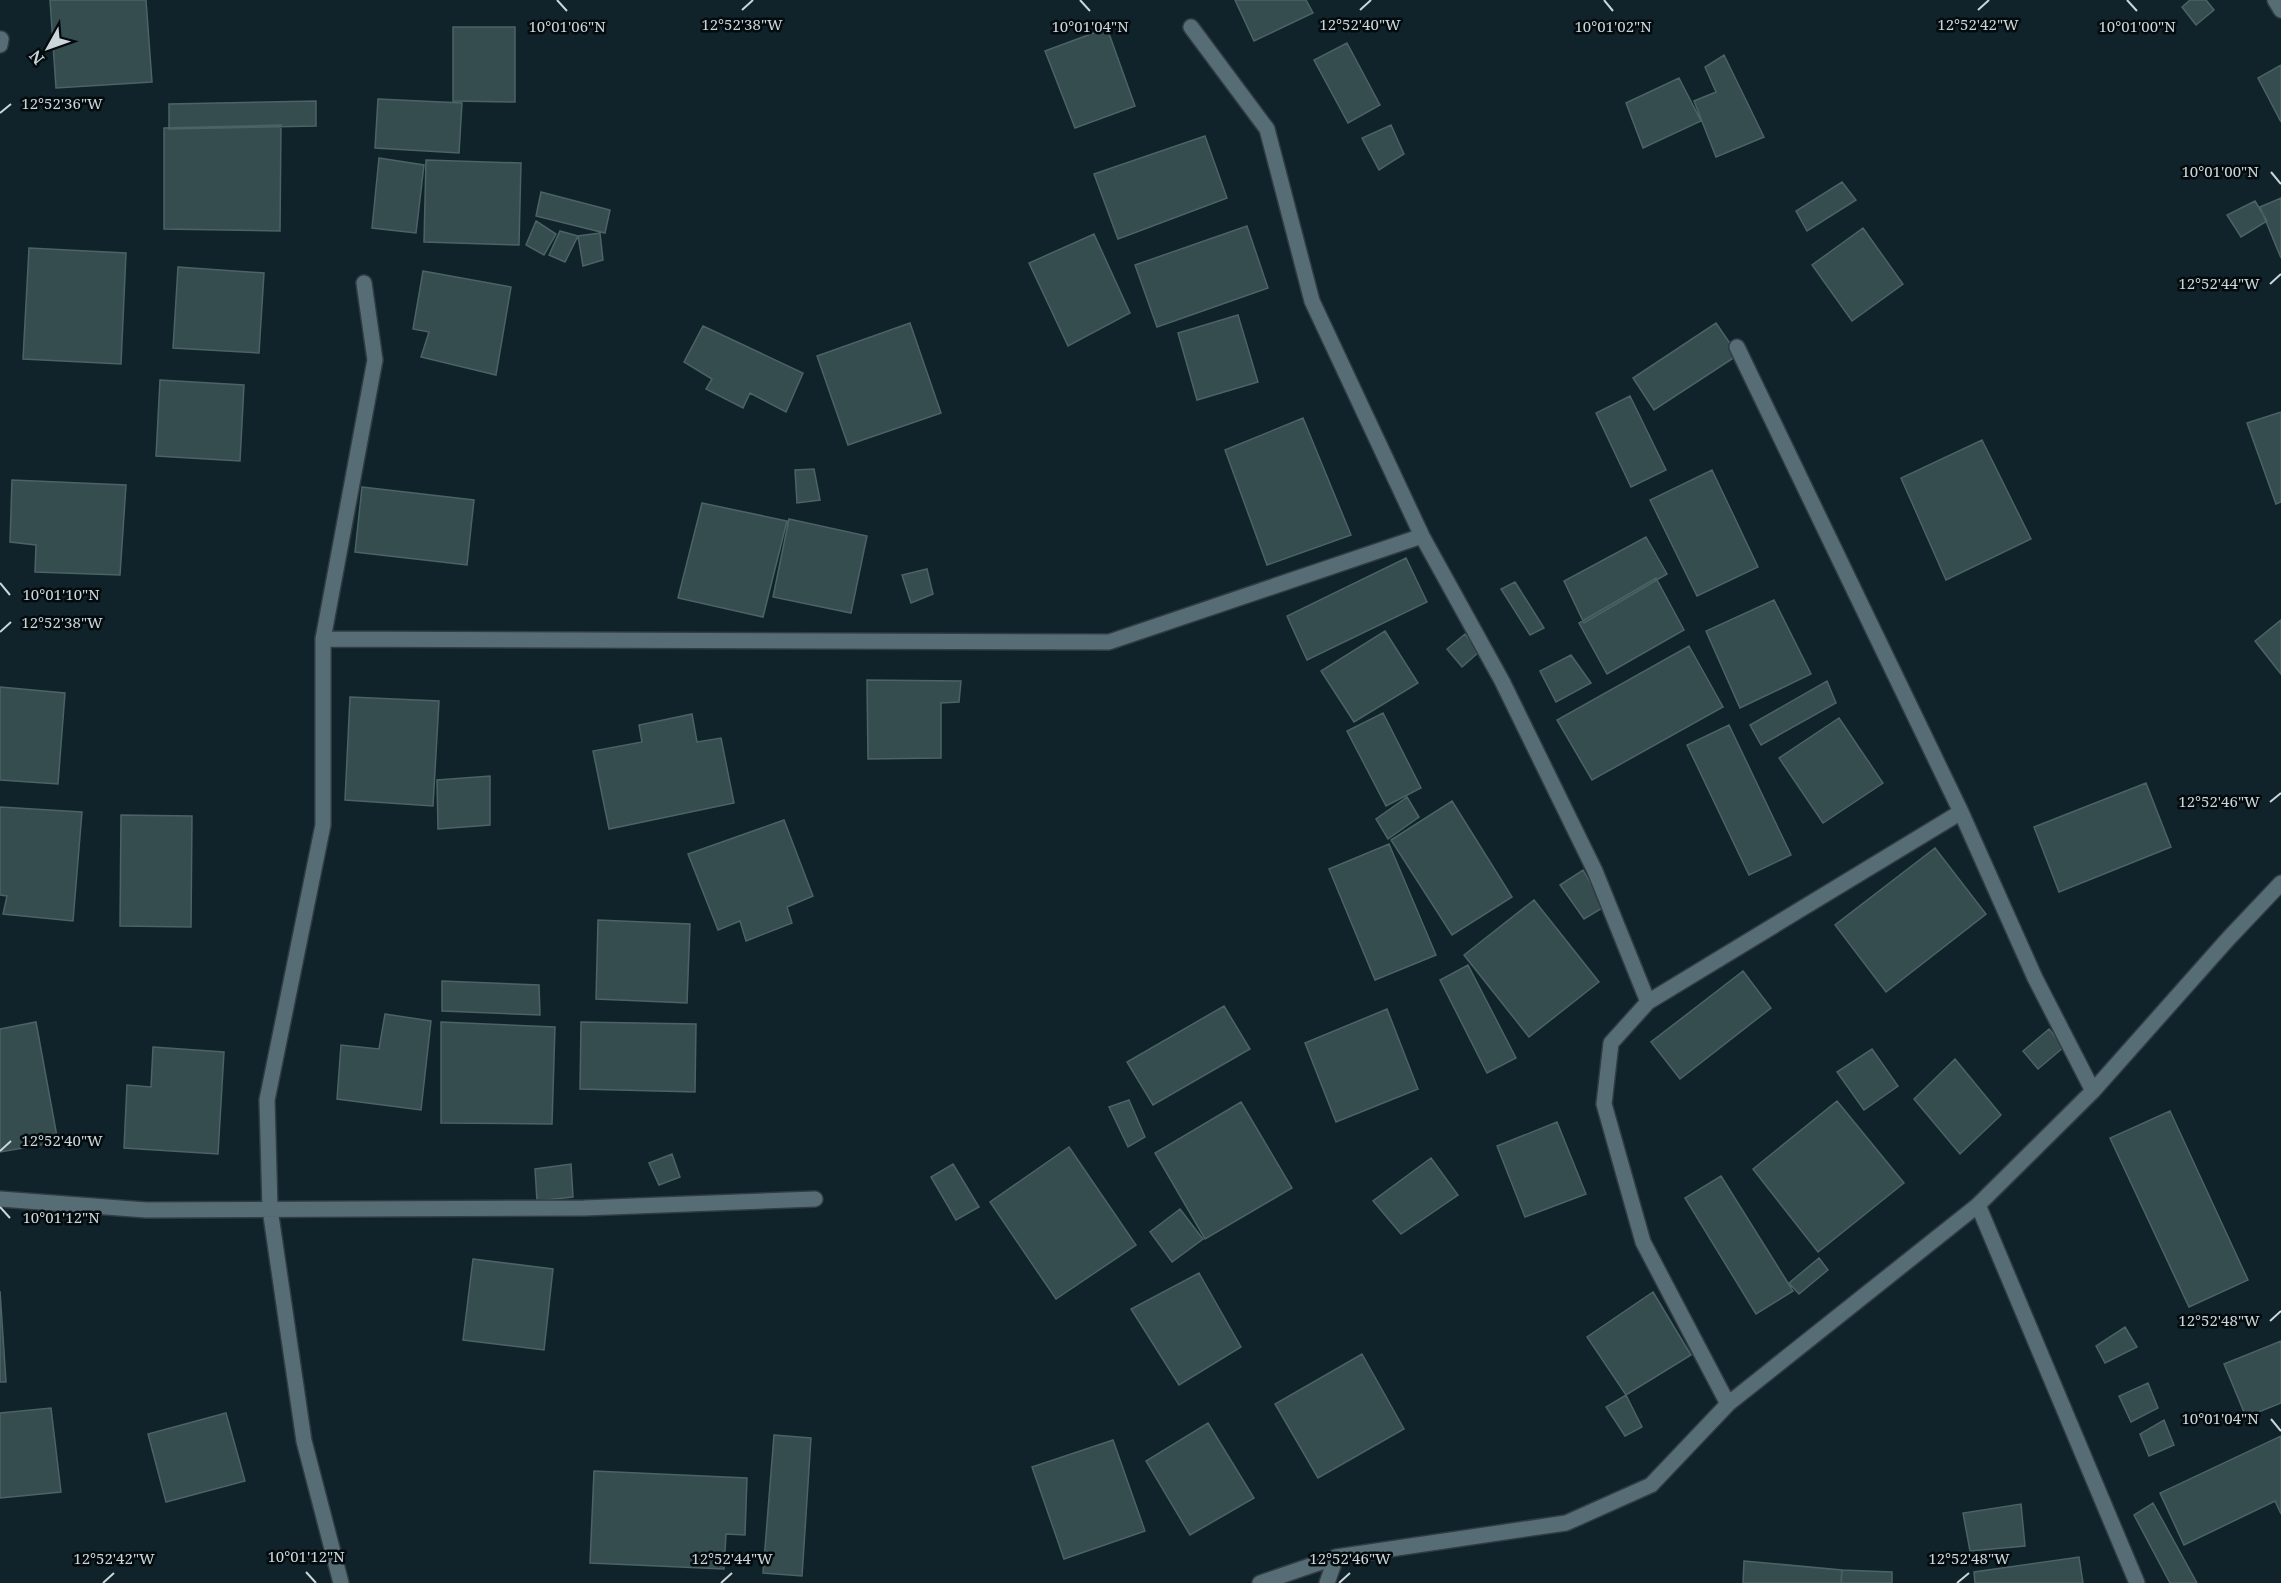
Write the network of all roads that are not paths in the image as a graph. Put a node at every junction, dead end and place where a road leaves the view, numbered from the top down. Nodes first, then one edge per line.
1 (2275, 0) edge
2 (2281, 10) edge
3 (1191, 27) dead end
4 (364, 283) dead end
5 (1737, 348) dead end
6 (1422, 536) junction
7 (323, 639) junction
8 (1961, 812) junction
9 (2281, 883) edge
10 (1648, 1002) junction
11 (2093, 1091) junction
12 (815, 1198) dead end
13 (0, 1199) edge
14 (1978, 1205) junction
15 (270, 1209) junction
16 (1728, 1404) junction
17 (1336, 1557) junction
18 (341, 1583) edge
19 (1260, 1583) edge
20 (1327, 1583) edge
21 (2137, 1583) edge

1 - 2 street
3 - 6 street
4 - 7 street
5 - 8 street
6 - 7 street
6 - 10 street
7 - 15 street
8 - 10 street
8 - 11 street
9 - 11 street
10 - 16 street
11 - 14 street
12 - 15 street
13 - 15 street
14 - 16 street
14 - 21 street
15 - 18 street
16 - 17 street
17 - 19 street
17 - 20 street

